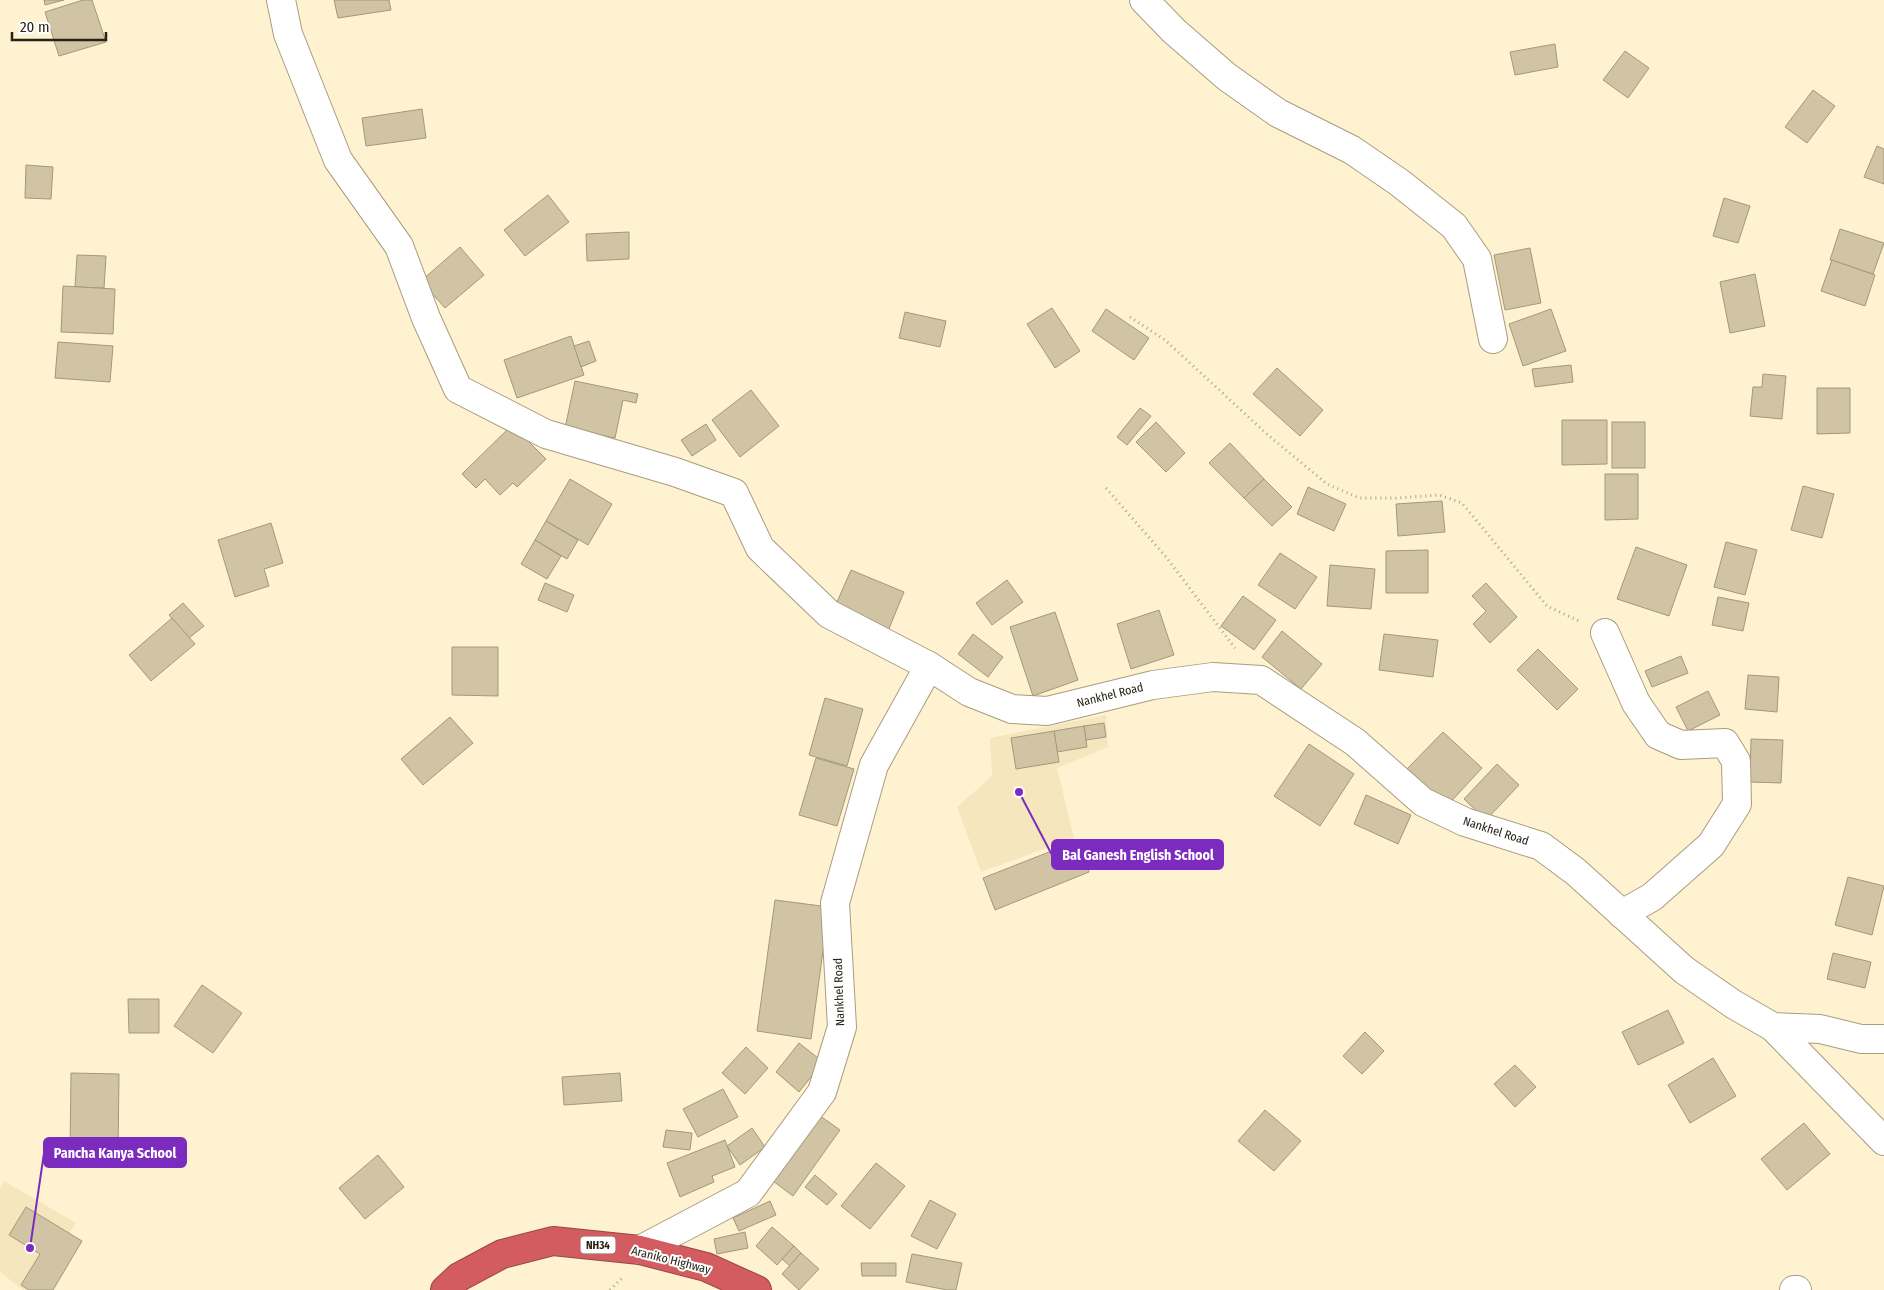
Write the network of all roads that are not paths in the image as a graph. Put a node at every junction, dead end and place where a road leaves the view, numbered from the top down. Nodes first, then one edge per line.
1 (281, 0) edge
2 (1144, 0) edge
3 (1493, 339) dead end
4 (1605, 633) road end
5 (928, 666) junction
6 (1622, 914) junction
7 (1773, 1027) junction
8 (1884, 1039) edge
9 (1884, 1140) edge
10 (640, 1250) junction
11 (444, 1290) edge
12 (757, 1290) edge

1 - 5 street
2 - 3 street
4 - 6 street
5 - 6 street, Nankhel Road
5 - 10 street, Nankhel Road
6 - 7 street, Nankhel Road
7 - 8 street, Nankhel Road
7 - 9 street
10 - 11 highway, Araniko Highway / NH34
10 - 12 highway, Araniko Highway / NH34

